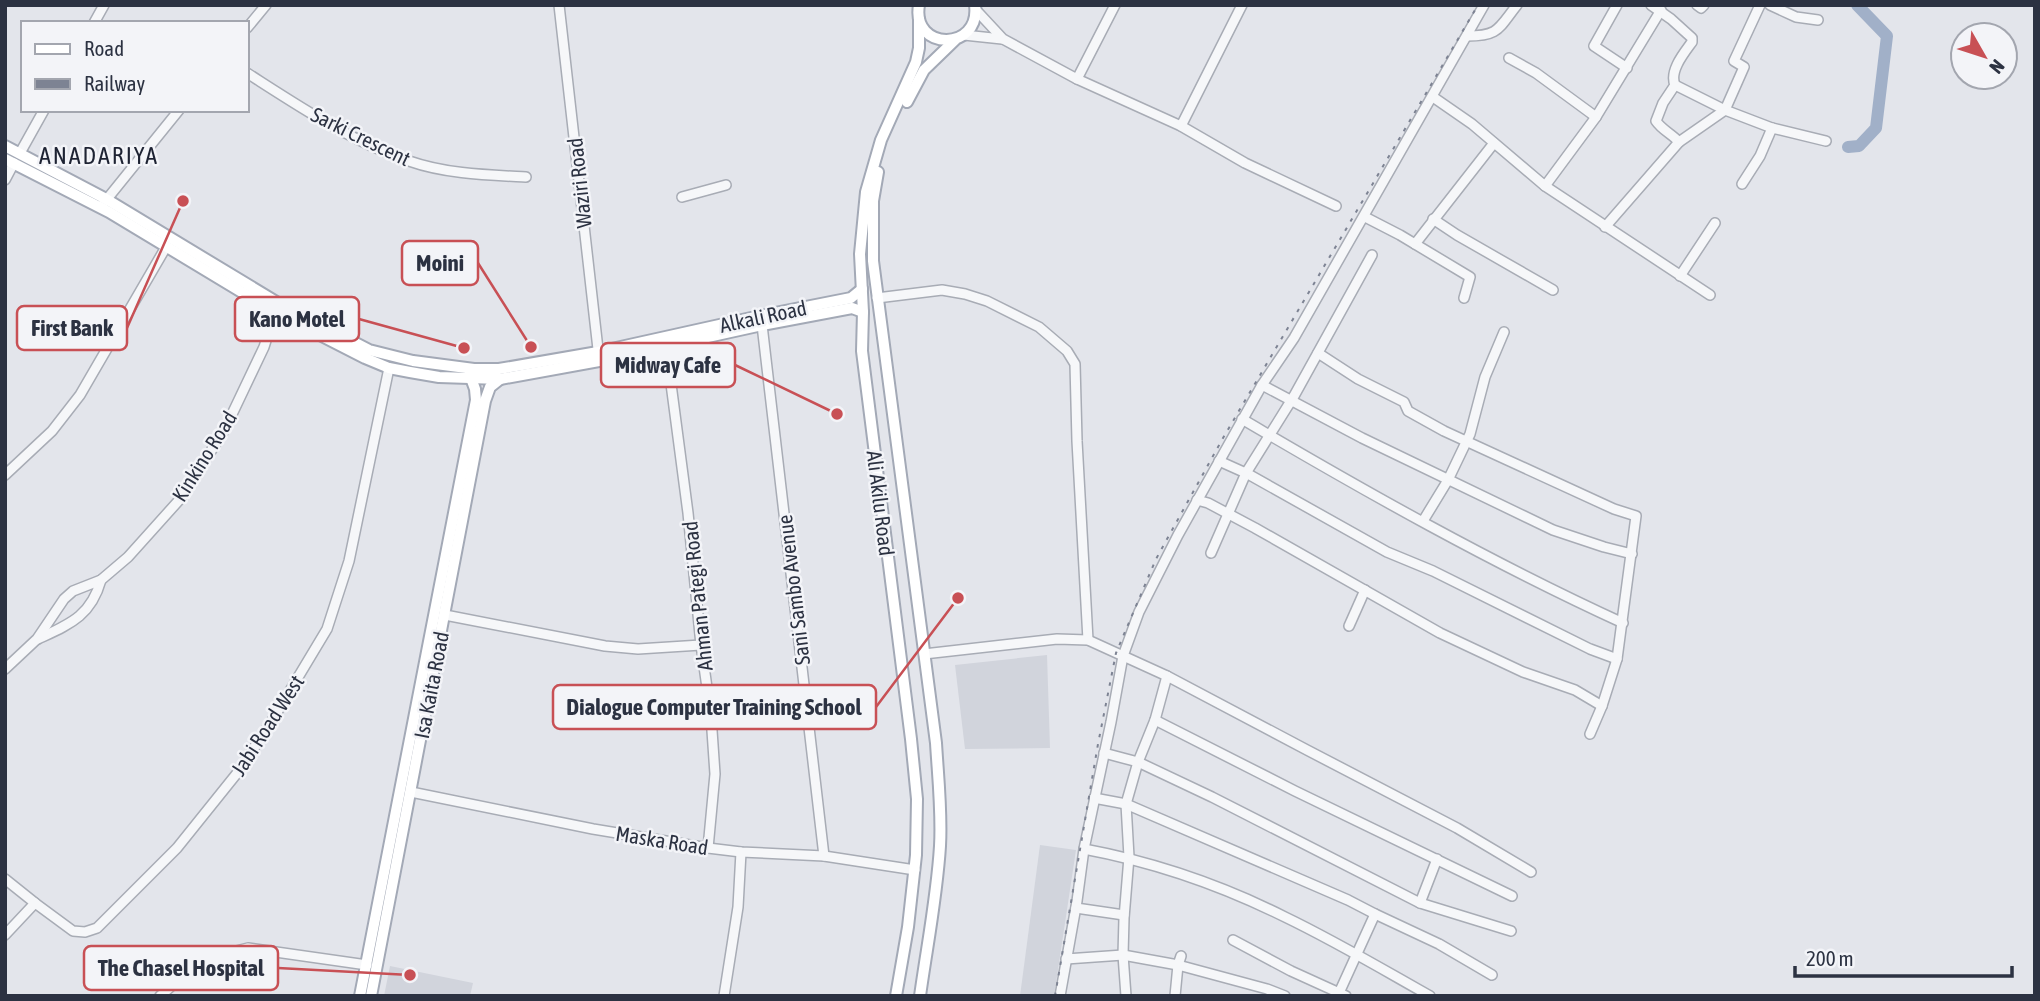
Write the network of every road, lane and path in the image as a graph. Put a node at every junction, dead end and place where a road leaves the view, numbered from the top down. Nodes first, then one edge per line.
1 (104, 5) edge
2 (266, 5) edge
3 (559, 5) edge
4 (1115, 5) edge
5 (1242, 5) edge
6 (1484, 5) edge
7 (1517, 5) edge
8 (1617, 5) edge
9 (1651, 5) edge
10 (1697, 5) edge
11 (1704, 5) edge
12 (1760, 5) edge
13 (1770, 5) edge
14 (975, 7) edge
15 (918, 9) edge
16 (1661, 10) junction
17 (1818, 20) dead end
18 (95, 21) edge
19 (248, 27) edge
20 (1467, 36) junction
21 (960, 37) junction
22 (1003, 39) junction
23 (1509, 58) dead end
24 (1627, 68) junction
25 (248, 74) edge
26 (1077, 79) junction
27 (1675, 85) junction
28 (1433, 97) junction
29 (1725, 110) junction
30 (43, 112) edge
31 (177, 112) edge
32 (1596, 117) junction
33 (1181, 126) junction
34 (1772, 128) junction
35 (1826, 141) dead end
36 (1679, 142) junction
37 (1494, 143) junction
38 (5, 146) edge
39 (13, 158) edge
40 (526, 177) dead end
41 (5, 180) edge
42 (1742, 184) dead end
43 (726, 185) dead end
44 (1545, 186) junction
45 (682, 197) dead end
46 (103, 203) junction
47 (1336, 206) dead end
48 (1365, 217) junction
49 (1433, 219) junction
50 (1715, 223) dead end
51 (1605, 227) junction
52 (1415, 244) junction
53 (166, 247) junction
54 (1372, 255) dead end
55 (1680, 276) junction
56 (862, 289) junction
57 (1553, 290) dead end
58 (1710, 295) dead end
59 (877, 299) junction
60 (1464, 299) dead end
61 (275, 312) junction
62 (863, 312) junction
63 (762, 325) junction
64 (1504, 332) dead end
65 (666, 346) junction
66 (1318, 353) junction
67 (598, 356) junction
68 (389, 368) junction
69 (471, 378) junction
70 (500, 379) junction
71 (1262, 385) junction
72 (1290, 401) junction
73 (1242, 419) junction
74 (1269, 435) junction
75 (1466, 442) junction
76 (1219, 461) junction
77 (1246, 473) junction
78 (5, 475) edge
79 (1448, 480) junction
80 (1198, 500) junction
81 (1228, 514) junction
82 (1423, 521) junction
83 (457, 523) junction
84 (1211, 553) dead end
85 (1632, 554) junction
86 (102, 580) junction
87 (1364, 590) junction
88 (445, 615) junction
89 (1623, 623) junction
90 (1349, 626) dead end
91 (37, 639) junction
92 (1088, 640) junction
93 (701, 645) junction
94 (924, 654) junction
95 (1123, 656) junction
96 (1617, 659) junction
97 (5, 669) edge
98 (1167, 676) junction
99 (1602, 706) junction
100 (1155, 720) junction
101 (1590, 734) dead end
102 (1104, 753) junction
103 (1138, 762) junction
104 (411, 792) junction
105 (1094, 798) junction
106 (1126, 804) junction
107 (708, 848) junction
108 (1084, 849) junction
109 (741, 852) junction
110 (824, 856) junction
111 (1129, 857) junction
112 (1437, 859) junction
113 (915, 870) junction
114 (1531, 872) dead end
115 (5, 879) edge
116 (1512, 896) dead end
117 (35, 902) junction
118 (1420, 903) junction
119 (1076, 908) junction
120 (1124, 915) junction
121 (1374, 915) junction
122 (1511, 931) dead end
123 (5, 935) edge
124 (1233, 940) dead end
125 (1357, 954) junction
126 (1123, 955) junction
127 (1066, 959) junction
128 (1179, 960) junction
129 (367, 965) junction
130 (1492, 975) dead end
131 (1343, 994) edge
132 (160, 996) edge
133 (360, 996) edge
134 (371, 996) edge
135 (724, 996) edge
136 (896, 996) edge
137 (920, 996) edge
138 (1060, 996) edge
139 (1126, 996) edge
140 (1175, 996) edge
141 (1285, 996) edge
142 (1430, 996) edge

1 - 18 street
2 - 19 street
3 - 67 street, Waziri Road
4 - 26 street
5 - 33 street
6 - 20 street
7 - 20 street
8 - 24 street
9 - 16 street
10 - 11 street
12 - 29 street
13 - 17 street
14 - 21 main road
14 - 22 street
15 - 21 main road
15 - 56 main road, Ali Akilu Road
16 - 24 street
16 - 27 street
20 - 28 street
21 - 22 street
21 - 59 main road, Ali Akilu Road
22 - 26 street
23 - 32 street
24 - 32 street
25 - 40 street, Sarki Crescent
26 - 33 street
27 - 29 street
27 - 36 street
28 - 37 street
28 - 48 street
29 - 34 street
29 - 36 street
30 - 39 street
31 - 46 street
32 - 44 street
33 - 47 street
34 - 35 street
34 - 42 street
36 - 51 street
37 - 44 street
37 - 49 street
38 - 39 main road, Alkali Road
39 - 41 street
39 - 46 main road, Alkali Road
43 - 45 street
44 - 51 street
46 - 53 main road, Alkali Road
46 - 67 main road, Alkali Road
48 - 52 street
48 - 71 street
49 - 52 street
49 - 57 street
50 - 55 street
51 - 55 street
52 - 60 street
53 - 61 main road, Alkali Road
53 - 78 street
54 - 66 street
55 - 58 street
56 - 62 main road, Ali Akilu Road
56 - 67 main road, Alkali Road
59 - 92 street
59 - 94 main road, Ali Akilu Road
61 - 68 main road, Alkali Road
61 - 86 street, Kinkino Road
62 - 63 main road, Alkali Road
62 - 113 main road, Ali Akilu Road
63 - 65 main road, Alkali Road
63 - 110 street, Sani Sambo Avenue
64 - 75 street
65 - 67 main road, Alkali Road
65 - 93 street, Ahman Pategi Road
66 - 72 street
66 - 75 street
67 - 70 main road, Alkali Road
68 - 69 main road, Alkali Road
68 - 117 street, Jabi Road West
69 - 70 main road, Alkali Road
69 - 83 main road, Isa Kaita Road
70 - 83 main road, Isa Kaita Road
71 - 72 street
71 - 73 street
72 - 74 street
72 - 79 street
73 - 74 street
73 - 76 street
74 - 77 street
74 - 82 street
75 - 79 street
75 - 85 street
76 - 77 street
76 - 80 street
77 - 81 street
77 - 96 street
79 - 82 street
79 - 85 street
80 - 81 street
80 - 95 street
81 - 84 street
81 - 87 street
82 - 89 street
83 - 88 main road, Isa Kaita Road
83 - 129 main road, Isa Kaita Road
85 - 89 street
86 - 91 street, Kinkino Road
86 - 91 street, Kinkino Road
87 - 90 street
87 - 99 street
88 - 93 street
88 - 104 main road, Isa Kaita Road
89 - 96 street
91 - 97 street, Kinkino Road
92 - 94 street
92 - 95 street
93 - 107 street, Ahman Pategi Road
94 - 137 main road, Ali Akilu Road
95 - 98 street
95 - 102 street
96 - 99 street
98 - 100 street
98 - 114 street
99 - 101 street
100 - 103 street
100 - 112 street
102 - 103 street
102 - 105 street
103 - 106 street
103 - 118 street
104 - 107 street, Maska Road
104 - 134 main road, Isa Kaita Road
105 - 106 street
105 - 108 street
106 - 111 street
106 - 121 street
107 - 109 street, Maska Road
108 - 111 street
108 - 119 street
109 - 110 street, Maska Road
109 - 135 street
110 - 113 street, Maska Road
111 - 120 street
111 - 125 street
112 - 116 street
112 - 118 street
113 - 136 main road, Ali Akilu Road
115 - 117 street, Jabi Road West
117 - 123 street
118 - 122 street
119 - 120 street
119 - 127 street
120 - 126 street
121 - 125 street
121 - 130 street
124 - 131 street
125 - 131 street
125 - 142 street
126 - 127 street
126 - 128 street
126 - 139 street
127 - 138 street
128 - 140 street
128 - 141 street
129 - 132 street
129 - 133 main road, Isa Kaita Road

